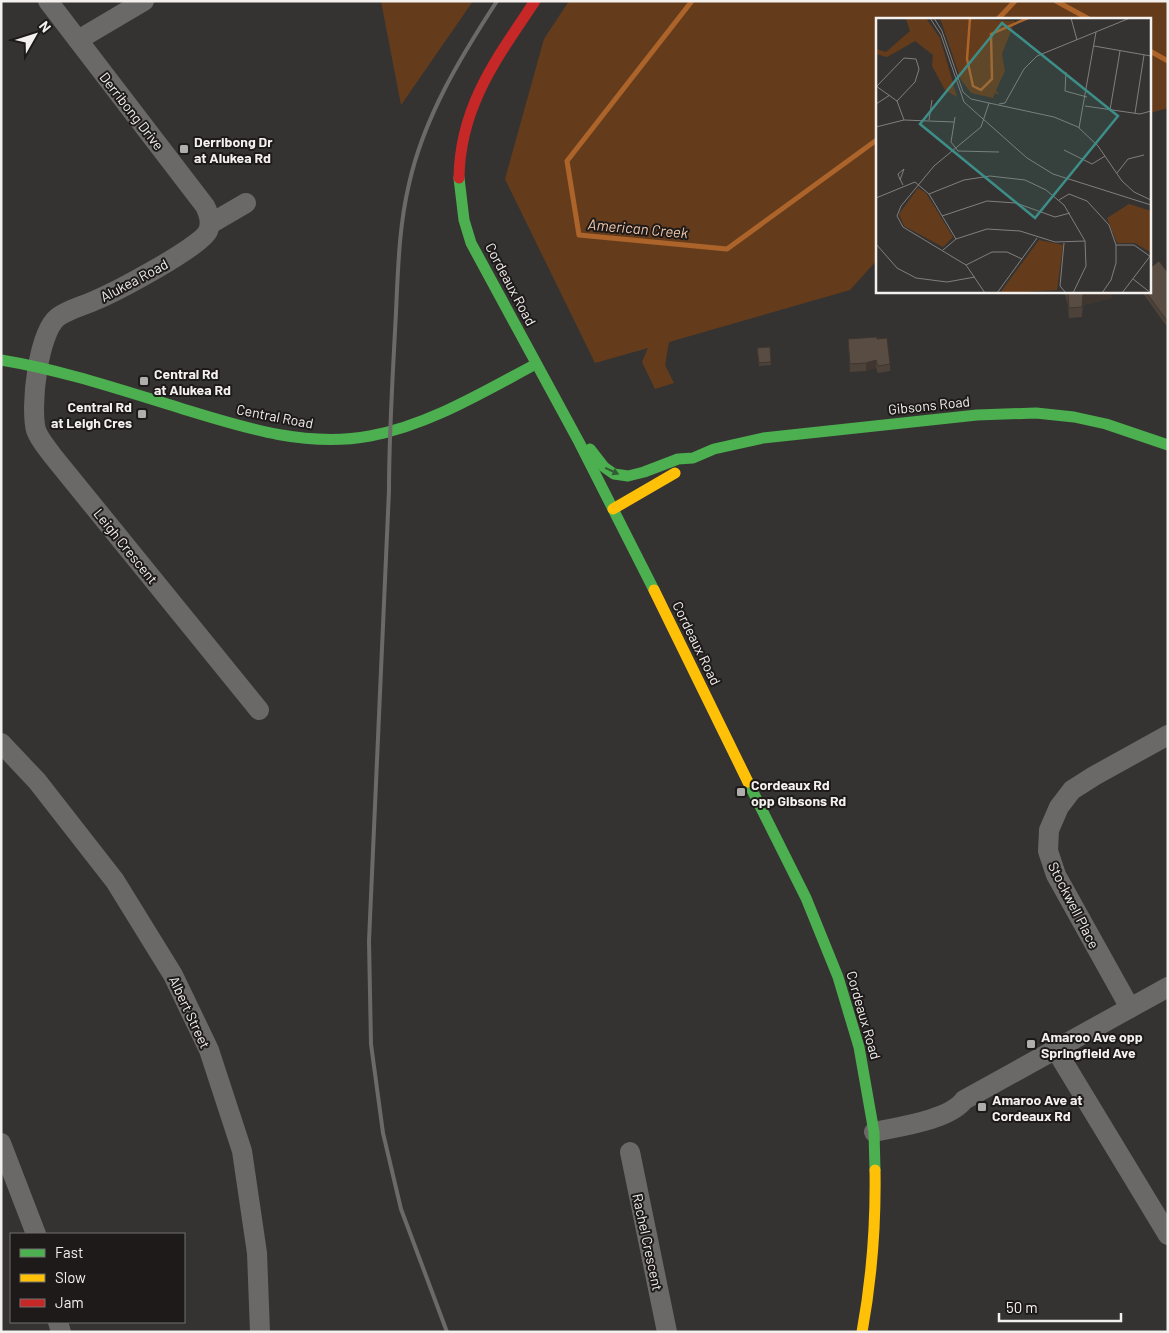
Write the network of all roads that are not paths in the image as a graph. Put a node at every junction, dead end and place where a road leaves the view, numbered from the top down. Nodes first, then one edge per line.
1 (48, 1) edge
2 (144, 1) edge
3 (535, 1) edge
4 (78, 40) junction
5 (246, 203) dead end
6 (210, 224) junction
7 (1, 360) edge
8 (536, 364) junction
9 (38, 366) junction
10 (560, 408) junction
11 (1168, 445) edge
12 (693, 458) junction
13 (613, 510) junction
14 (259, 710) dead end
15 (1168, 735) edge
16 (1, 743) edge
17 (1168, 988) edge
18 (1130, 1008) junction
19 (1056, 1050) junction
20 (873, 1125) junction
21 (1, 1143) edge
22 (630, 1152) dead end
23 (36, 1233) edge
24 (1168, 1235) edge
25 (260, 1332) edge
26 (667, 1332) edge
27 (862, 1332) edge

1 - 4 street, Derribong Drive
2 - 4 street
3 - 8 main road, Cordeaux Road
4 - 6 street, Derribong Drive
5 - 6 street, Alukea Road
6 - 9 street, Alukea Road
7 - 9 main road, Central Road
8 - 9 main road, Central Road
8 - 10 main road, Cordeaux Road
9 - 14 street, Leigh Crescent
10 -> 12 main road, Gibsons Road
10 - 13 main road, Cordeaux Road
11 - 12 main road, Gibsons Road
12 - 13 main road, Gibsons Road
13 - 20 main road, Cordeaux Road
15 - 18 street, Stockwell Place
16 - 25 street, Albert Street
17 - 18 street
18 - 19 street
19 - 20 street
19 - 24 street
20 - 27 main road, Cordeaux Road
21 - 23 street
22 - 26 street, Rachel Crescent

